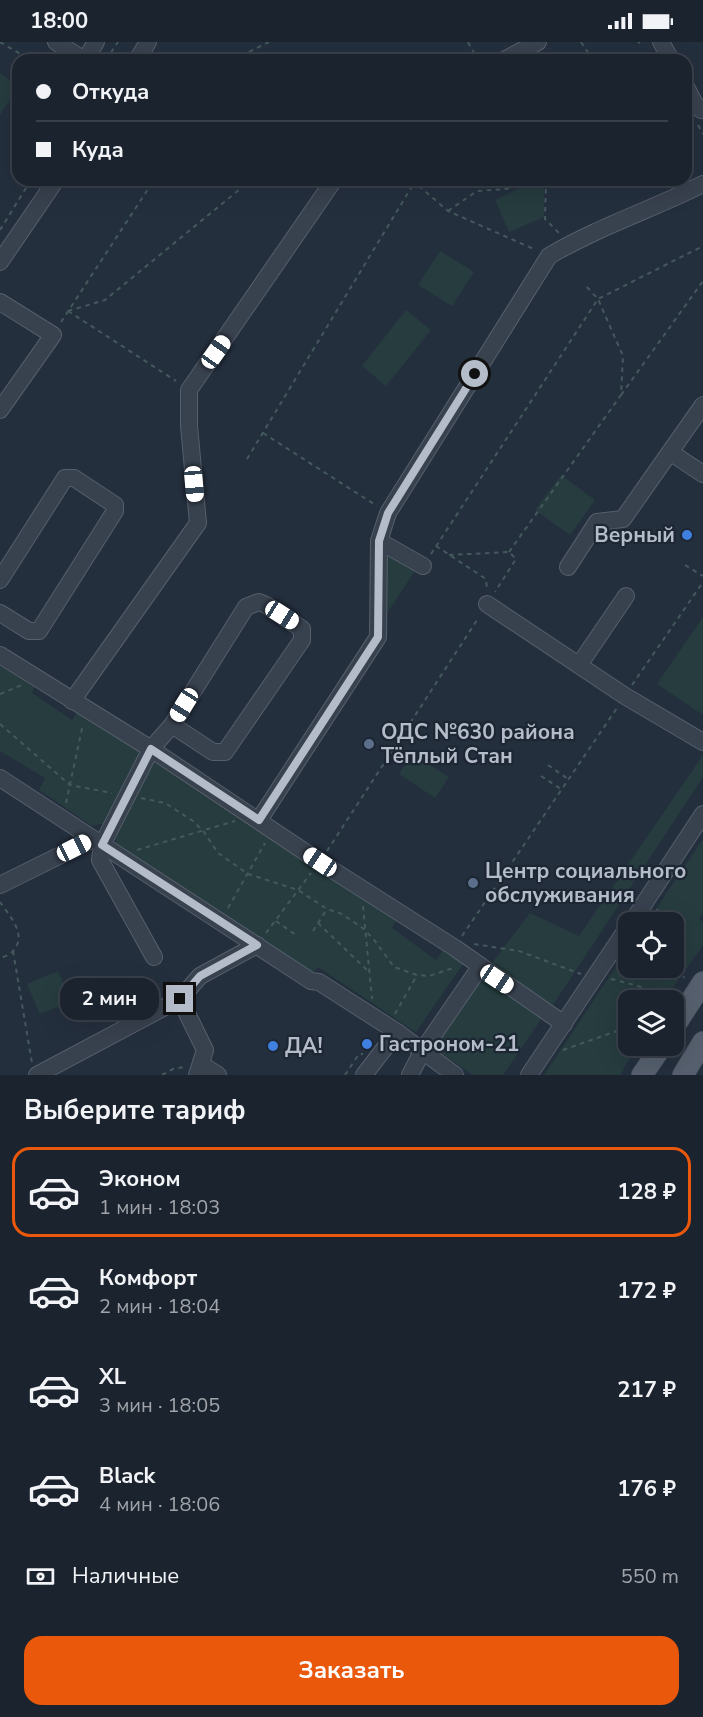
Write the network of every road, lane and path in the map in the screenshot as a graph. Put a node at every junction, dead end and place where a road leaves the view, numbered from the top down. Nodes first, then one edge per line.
1 (0, 42) edge
2 (56, 42) edge
3 (269, 42) edge
4 (538, 42) edge
5 (21, 54) edge
6 (75, 54) edge
7 (244, 54) edge
8 (515, 54) edge
9 (692, 99) edge
10 (703, 109) edge
11 (703, 184) edge
12 (27, 186) edge
13 (51, 186) edge
14 (150, 186) edge
15 (244, 186) edge
16 (330, 186) edge
17 (412, 186) edge
18 (418, 186) edge
19 (513, 186) edge
20 (546, 186) edge
21 (448, 211) junction
22 (0, 230) edge
23 (5, 242) edge
24 (570, 244) junction
25 (703, 246) edge
26 (549, 256) junction
27 (0, 262) edge
28 (703, 281) edge
29 (586, 286) dead end
30 (598, 299) junction
31 (0, 302) edge
32 (68, 311) junction
33 (189, 390) junction
34 (621, 394) junction
35 (703, 405) edge
36 (0, 410) edge
37 (263, 433) junction
38 (670, 452) junction
39 (247, 459) dead end
40 (703, 474) edge
41 (388, 513) junction
42 (379, 541) junction
43 (436, 546) junction
44 (509, 552) junction
45 (449, 555) junction
46 (685, 565) dead end
47 (423, 566) joint
48 (568, 567) dead end
49 (703, 576) edge
50 (0, 580) edge
51 (703, 582) edge
52 (626, 596) dead end
53 (487, 604) junction
54 (0, 613) edge
55 (0, 655) edge
56 (579, 666) junction
57 (37, 679) junction
58 (0, 694) edge
59 (625, 696) junction
60 (79, 705) junction
61 (0, 724) edge
62 (172, 725) junction
63 (703, 742) edge
64 (151, 749) junction
65 (548, 765) dead end
66 (541, 776) dead end
67 (0, 778) edge
68 (569, 779) junction
69 (70, 785) junction
70 (562, 790) junction
71 (128, 796) junction
72 (703, 814) edge
73 (63, 819) junction
74 (261, 822) junction
75 (204, 832) junction
76 (98, 842) junction
77 (119, 855) junction
78 (320, 862) junction
79 (248, 874) junction
80 (0, 885) edge
81 (362, 888) junction
82 (298, 890) junction
83 (0, 902) edge
84 (327, 909) junction
85 (639, 912) edge
86 (220, 921) junction
87 (276, 921) junction
88 (318, 923) junction
89 (364, 929) junction
90 (313, 931) dead end
91 (296, 935) dead end
92 (257, 945) junction
93 (457, 945) junction
94 (618, 946) edge
95 (13, 951) junction
96 (154, 957) dead end
97 (0, 958) edge
98 (475, 963) junction
99 (684, 966) edge
100 (368, 971) junction
101 (417, 975) junction
102 (600, 979) junction
103 (693, 980) edge
104 (649, 990) edge
105 (180, 999) junction
106 (684, 1002) edge
107 (375, 1018) junction
108 (564, 1024) junction
109 (393, 1029) junction
110 (618, 1031) edge
111 (703, 1042) edge
112 (423, 1050) junction
113 (555, 1053) dead end
114 (655, 1056) edge
115 (34, 1069) edge
116 (199, 1070) edge
117 (352, 1072) edge
118 (451, 1074) edge
119 (162, 1075) edge
120 (218, 1075) edge
121 (410, 1075) edge
122 (529, 1075) edge
123 (642, 1075) edge
124 (683, 1075) edge

1 - 5 path
2 - 6 street
3 - 7 path
4 - 8 street
9 - 10 street
11 - 24 street
12 - 22 path
13 - 23 street
14 - 32 path
15 - 32 path
16 - 33 street
17 - 37 path
18 - 21 path
19 - 21 path
20 - 24 path
21 - 26 path
23 - 27 street
24 - 26 street
25 - 30 path
26 - 41 street
28 - 34 path
29 - 30 path
30 - 34 path
30 - 43 path
31 - 36 street
32 - 33 path
33 - 60 street
34 - 44 path
35 - 38 street
37 - 39 path
37 - 41 path
38 - 40 street
38 - 48 street
41 - 42 street
42 - 47 street
42 - 74 street
43 - 45 path
43 - 47 path
44 - 45 path
44 - 53 path
45 - 53 path
46 - 49 path
50 - 54 street
51 - 59 path
52 - 56 street
53 - 56 street
53 - 78 path
55 - 57 street
56 - 59 street
57 - 58 path
57 - 60 street
59 - 63 street
59 - 68 path
60 - 64 street
60 - 69 path
61 - 69 path
62 - 62 street
62 - 64 street
64 - 71 street
64 - 74 street
65 - 68 path
66 - 70 path
67 - 73 street
68 - 70 path
69 - 71 path
69 - 73 path
70 - 93 path
71 - 75 path
71 - 76 street
72 - 85 street
73 - 76 street
74 - 75 path
74 - 78 street
74 - 79 path
75 - 77 path
75 - 79 path
76 - 77 street
76 - 80 street
76 - 96 street
77 - 86 street
78 - 81 street
78 - 82 path
79 - 82 path
79 - 86 path
81 - 89 path
81 - 93 street
82 - 84 path
82 - 87 path
83 - 95 path
84 - 88 path
84 - 89 path
86 - 92 street
87 - 91 path
87 - 92 path
88 - 90 path
88 - 100 path
89 - 100 path
89 - 101 path
92 - 105 street
92 - 107 street
93 - 98 street
93 - 102 path
94 - 102 street
95 - 97 path
95 - 115 path
98 - 101 path
98 - 108 street
98 - 112 street
99 - 103 path
100 - 107 path
101 - 109 path
102 - 104 path
102 - 108 street
103 - 106 main road
105 - 115 street
105 - 116 street
107 - 109 street
108 - 122 street
109 - 112 street
109 - 117 street
110 - 113 path
111 - 124 main road
112 - 118 street
112 - 121 street
114 - 123 main road
116 - 119 path
116 - 120 street

